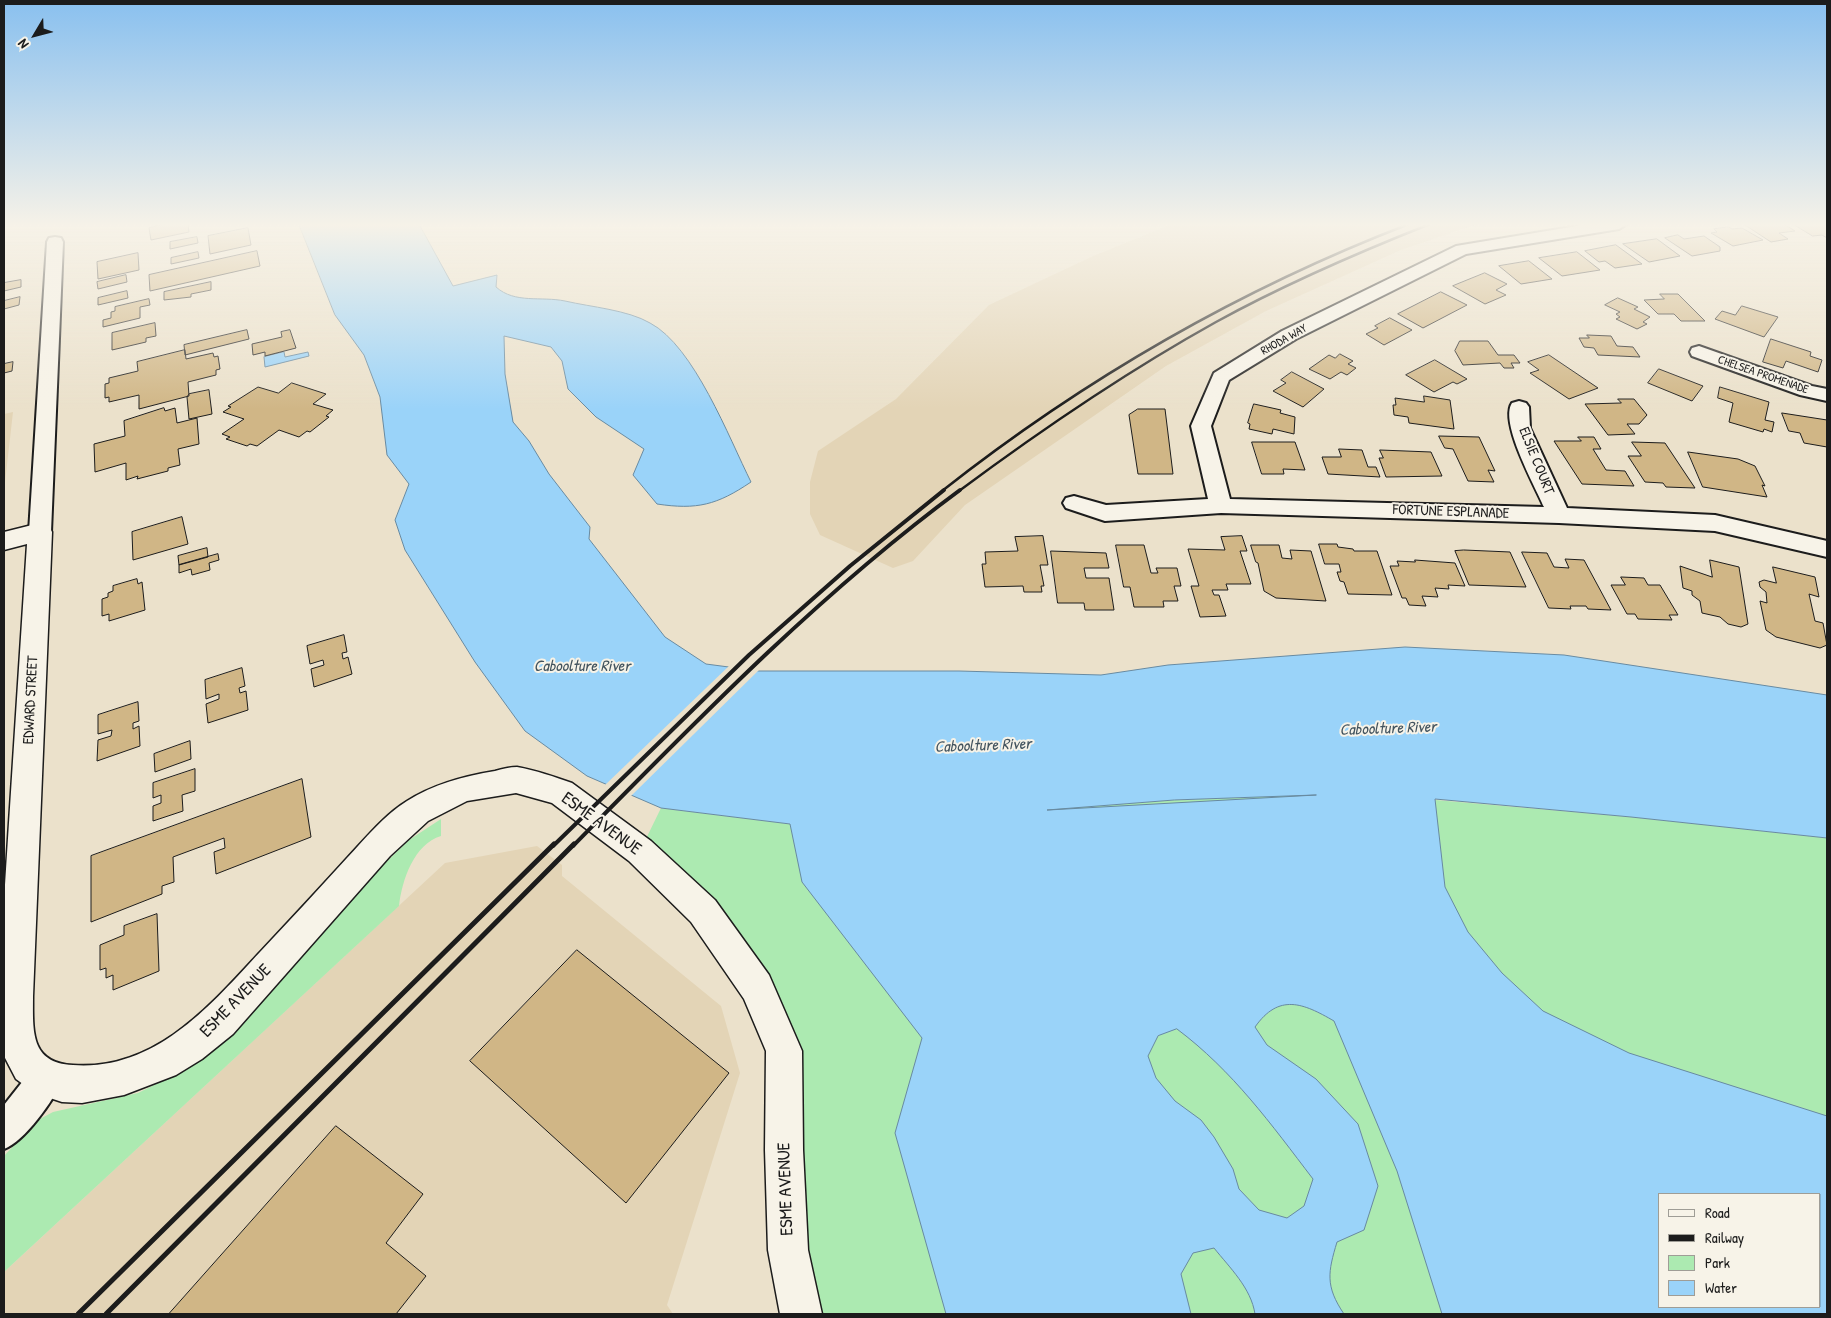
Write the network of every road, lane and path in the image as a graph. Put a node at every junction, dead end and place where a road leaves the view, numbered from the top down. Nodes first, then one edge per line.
1 (53, 286) edge
2 (1390, 286) edge
3 (1699, 352) dead end
4 (1827, 395) edge
5 (1518, 407) dead end
6 (1074, 503) dead end
7 (1221, 506) junction
8 (1559, 515) junction
9 (40, 532) junction
10 (4, 541) edge
11 (1827, 549) edge
12 (46, 1079) junction
13 (4, 1132) edge
14 (801, 1314) edge

1 - 9 street, EDWARD STREET
2 - 7 street, RHODA WAY
3 - 4 street, CHELSEA PROMENADE
5 - 8 street, ELSIE COURT
6 - 7 street, FORTUNE ESPLANADE
7 - 8 street, FORTUNE ESPLANADE
8 - 11 street, FORTUNE ESPLANADE
9 - 10 street
9 - 12 street, EDWARD STREET
12 - 13 street
12 - 14 street, ESME AVENUE

